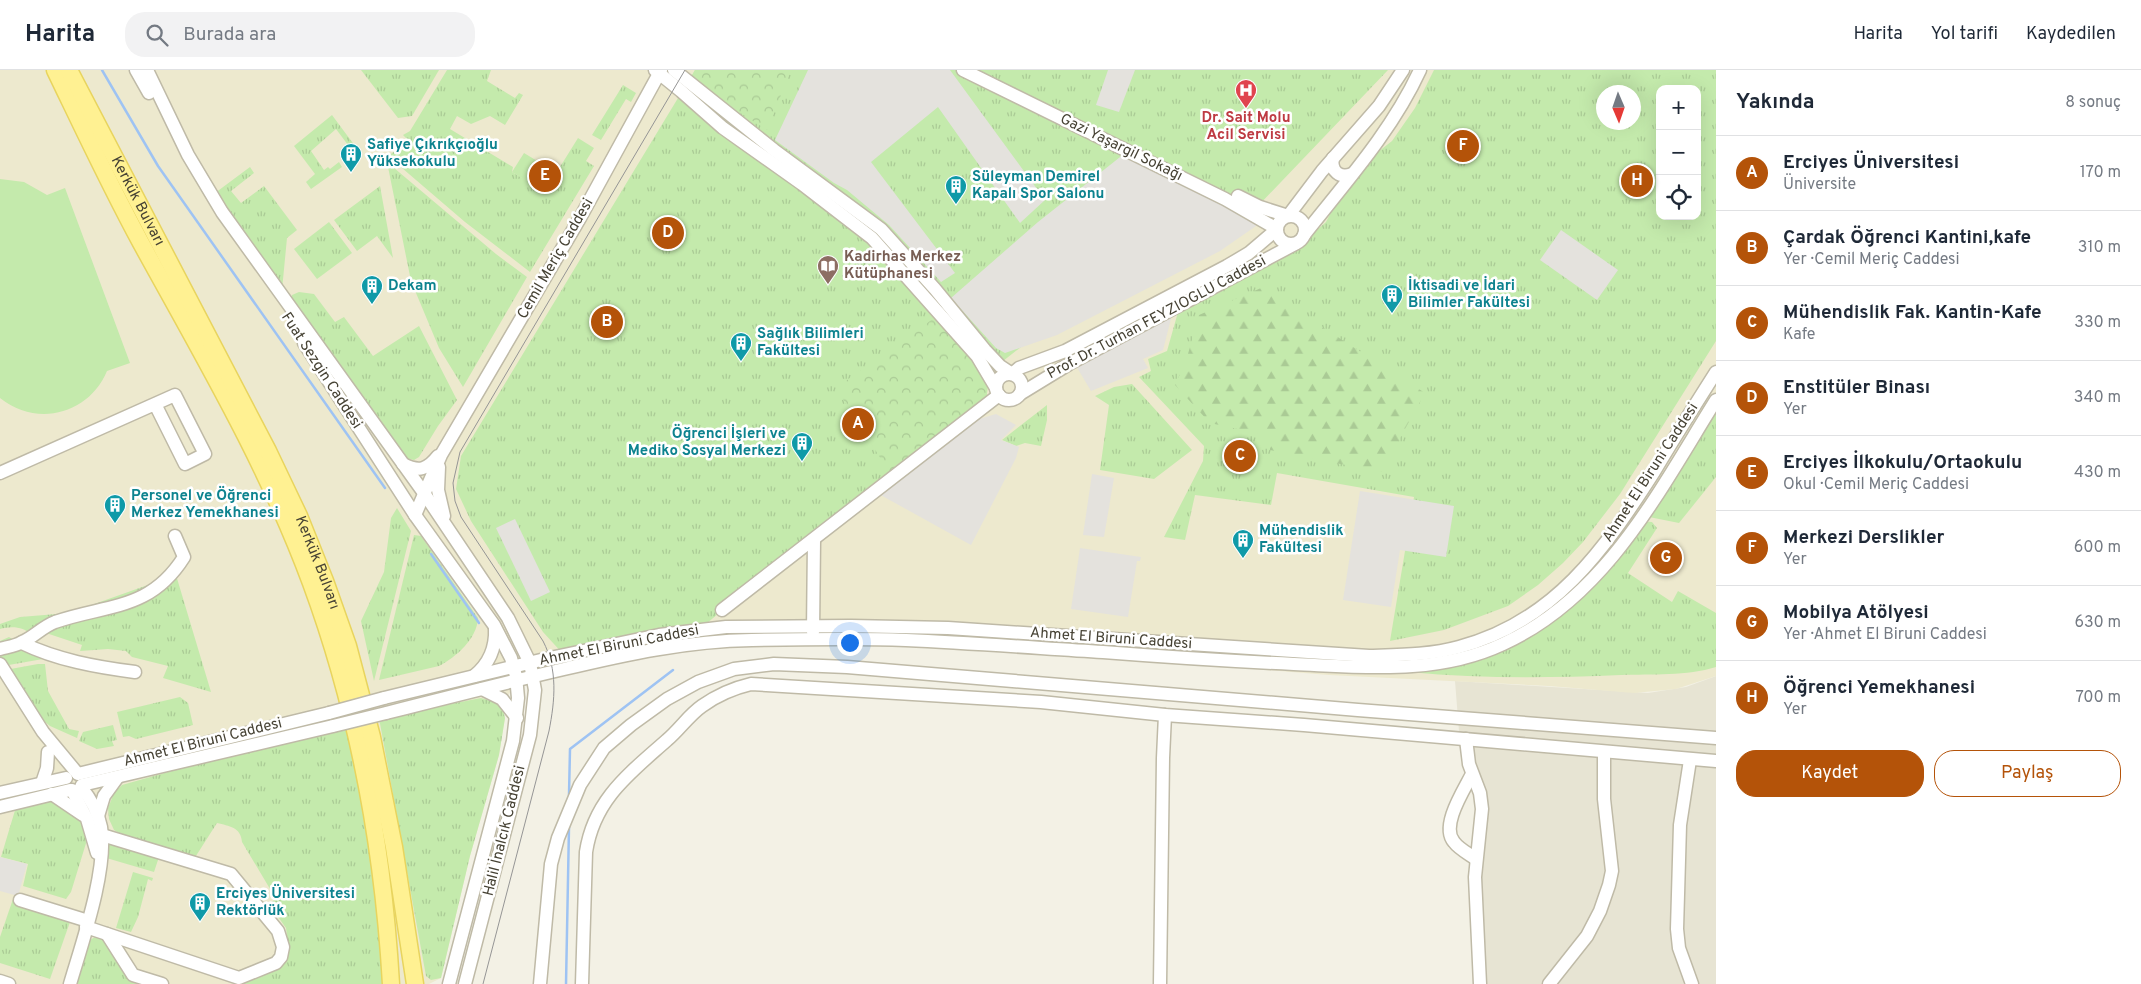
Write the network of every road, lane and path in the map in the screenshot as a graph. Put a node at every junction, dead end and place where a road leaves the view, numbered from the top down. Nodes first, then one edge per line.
1 (55, 70) edge
2 (69, 70) edge
3 (136, 70) edge
4 (147, 70) edge
5 (674, 70) edge
6 (963, 70) edge
7 (977, 70) edge
8 (1403, 70) edge
9 (1420, 70) edge
10 (659, 71) edge
11 (688, 80) edge
12 (1332, 158) junction
13 (1352, 174) junction
14 (1288, 216) junction
15 (1277, 229) junction
16 (1300, 240) junction
17 (1122, 321) junction
18 (1124, 334) junction
19 (1716, 372) edge
20 (1012, 374) junction
21 (998, 392) junction
22 (1020, 394) junction
23 (1716, 400) edge
24 (154, 404) junction
25 (449, 442) junction
26 (402, 464) junction
27 (0, 473) edge
28 (424, 493) junction
29 (415, 515) junction
30 (450, 532) junction
31 (174, 536) dead end
32 (814, 540) junction
33 (722, 610) dead end
34 (494, 625) junction
35 (813, 626) junction
36 (813, 640) junction
37 (22, 642) junction
38 (0, 649) edge
39 (1377, 661) junction
40 (530, 663) junction
41 (0, 664) edge
42 (135, 672) dead end
43 (516, 673) junction
44 (473, 676) junction
45 (533, 676) junction
46 (0, 680) edge
47 (482, 689) junction
48 (1165, 715) junction
49 (517, 718) junction
50 (1716, 738) edge
51 (1466, 739) junction
52 (48, 752) junction
53 (1604, 752) junction
54 (1690, 760) junction
55 (1716, 761) edge
56 (1472, 774) junction
57 (117, 778) junction
58 (74, 782) junction
59 (42, 783) junction
60 (0, 793) edge
61 (52, 794) junction
62 (0, 807) edge
63 (92, 818) junction
64 (102, 835) junction
65 (1476, 859) junction
66 (100, 872) junction
67 (20, 900) dead end
68 (87, 924) junction
69 (107, 934) junction
70 (0, 982) edge
71 (416, 983) edge
72 (10, 984) edge
73 (70, 984) edge
74 (162, 984) edge
75 (392, 984) edge
76 (449, 984) edge
77 (466, 984) edge
78 (540, 984) edge
79 (582, 984) edge
80 (1160, 984) edge
81 (1480, 984) edge
82 (1549, 984) edge
83 (1692, 984) edge

1 - 75 main road, Kerkük Bulvarı
2 - 71 main road, Kerkük Bulvarı
3 - 29 street, Fuat Sezgin Caddesi
4 - 26 street, Fuat Sezgin Caddesi
5 - 11 street
6 - 15 street, Gazi Yaşargil Sokağı
7 - 14 street, Gazi Yaşargil Sokağı
8 - 12 street
9 - 13 street
10 - 11 street
10 - 25 street, Cemil Meriç Caddesi
11 - 20 street
11 - 21 street
12 - 13 street
12 - 14 street
13 - 16 street
14 - 15 street
14 - 16 street
15 - 16 street
15 - 17 street, Prof. Dr. Turhan FEYZIOGLU Caddesi
16 - 18 street, Prof. Dr. Turhan FEYZIOGLU Caddesi
17 - 18 street
17 - 20 street, Prof. Dr. Turhan FEYZIOGLU Caddesi
18 - 22 street, Prof. Dr. Turhan FEYZIOGLU Caddesi
19 - 39 street, Ahmet El Biruni Caddesi
20 - 21 street
20 - 22 street
21 - 22 street
21 - 32 street
23 - 39 street, Ahmet El Biruni Caddesi
24 - 24 street
24 - 27 street
25 - 26 street
25 - 28 street
25 - 30 street
26 - 28 street, Fuat Sezgin Caddesi
28 - 29 street
28 - 30 street, Fuat Sezgin Caddesi
29 - 34 street, Fuat Sezgin Caddesi
30 - 40 street, Fuat Sezgin Caddesi
31 - 37 street
32 - 33 street
32 - 35 street
34 - 43 street, Fuat Sezgin Caddesi
34 - 44 street
35 - 36 street
35 - 39 street, Ahmet El Biruni Caddesi
35 - 40 street, Ahmet El Biruni Caddesi
36 - 39 street, Ahmet El Biruni Caddesi
36 - 45 street, Ahmet El Biruni Caddesi
37 - 38 street
37 - 42 street
40 - 43 street, Ahmet El Biruni Caddesi
40 - 45 street, Halil İnalcık Caddesi
41 - 58 street
43 - 44 street, Ahmet El Biruni Caddesi
43 - 45 street, Ahmet El Biruni Caddesi
43 - 47 street, Ahmet El Biruni Caddesi
43 - 49 street, Halil İnalcık Caddesi
44 - 58 street, Ahmet El Biruni Caddesi, bridge
45 - 77 street, Halil İnalcık Caddesi
46 - 52 street
47 - 49 street
47 - 57 street, Ahmet El Biruni Caddesi, bridge
48 - 51 street
48 - 79 street
48 - 80 street
49 - 76 street, Halil İnalcık Caddesi
50 - 78 street
51 - 53 street
51 - 56 street
52 - 58 street
52 - 59 street
53 - 54 street
53 - 82 street
54 - 55 street
54 - 83 street
56 - 65 street
56 - 65 street
57 - 58 street, Ahmet El Biruni Caddesi
57 - 63 street
58 - 59 street, Ahmet El Biruni Caddesi
58 - 61 street, Ahmet El Biruni Caddesi
58 - 63 street
59 - 60 street, Ahmet El Biruni Caddesi
61 - 62 street, Ahmet El Biruni Caddesi
61 - 63 street
63 - 64 street
63 - 66 street
64 - 66 street
64 - 69 street
65 - 81 street
66 - 68 street
67 - 68 street
68 - 69 street
68 - 73 street
69 - 74 street
70 - 72 street

